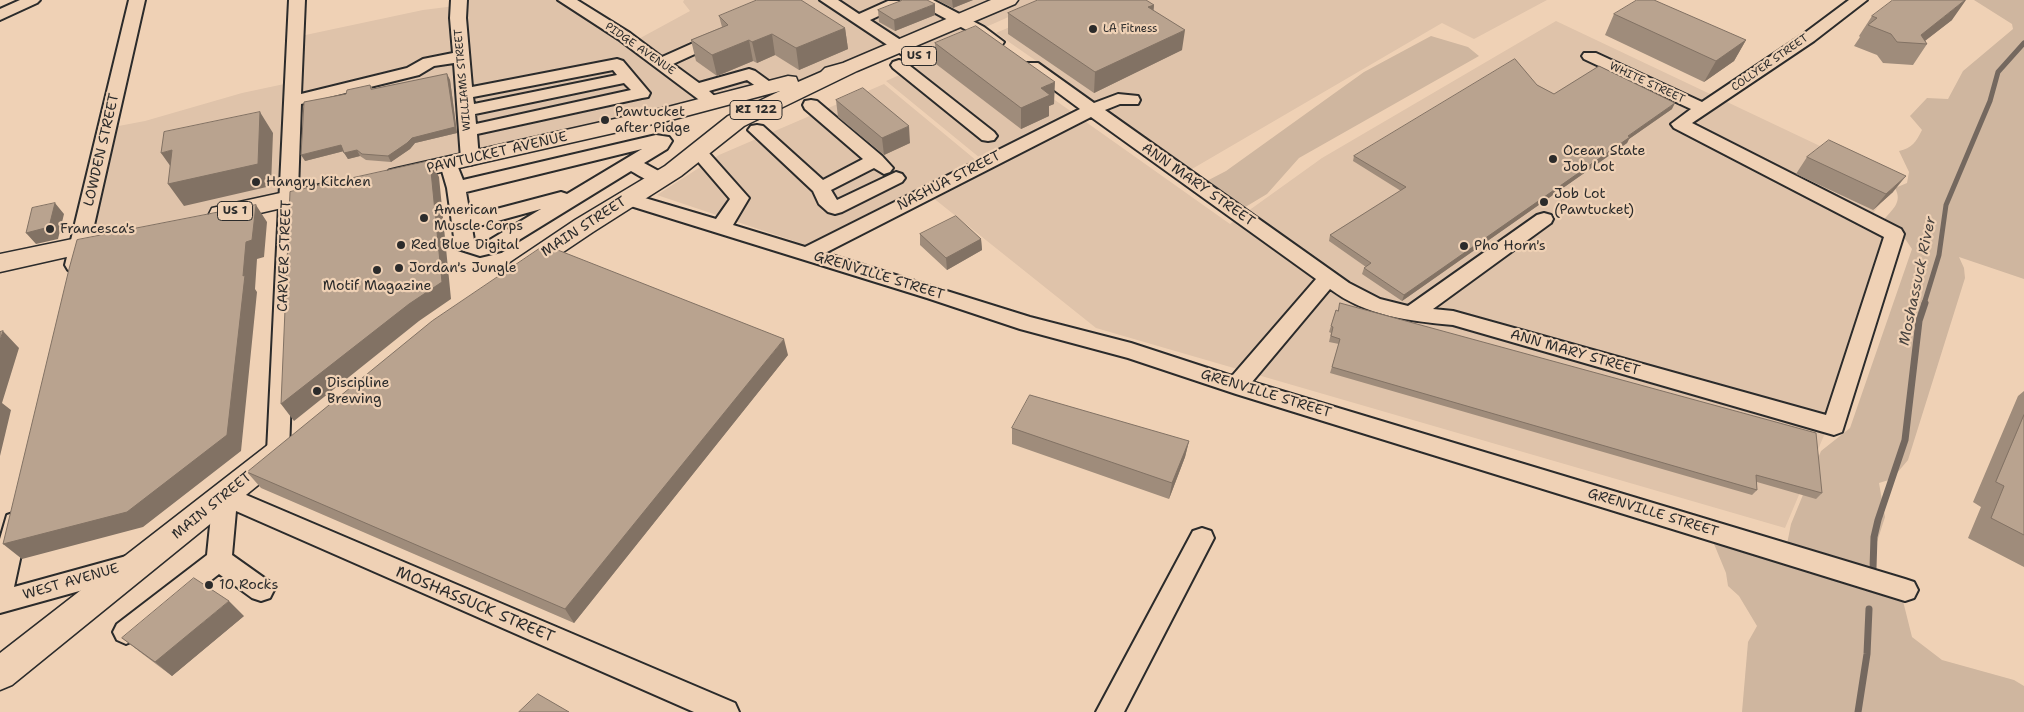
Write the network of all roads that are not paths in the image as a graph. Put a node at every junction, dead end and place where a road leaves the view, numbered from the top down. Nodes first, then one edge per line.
1 (32, 0) edge
2 (137, 0) edge
3 (297, 0) edge
4 (459, 0) edge
5 (566, 0) edge
6 (828, 0) edge
7 (922, 0) edge
8 (1859, 0) edge
9 (893, 4) edge
10 (1014, 6) edge
11 (0, 15) edge
12 (858, 20) junction
13 (969, 25) junction
14 (715, 38) edge
15 (461, 56) junction
16 (905, 56) junction
17 (1590, 56) dead end
18 (662, 63) junction
19 (850, 67) junction
20 (628, 77) junction
21 (464, 94) junction
22 (705, 95) junction
23 (1132, 100) dead end
24 (292, 101) junction
25 (801, 109) junction
26 (1704, 109) junction
27 (1091, 110) junction
28 (466, 111) junction
29 (671, 113) junction
30 (751, 123) junction
31 (1680, 124) joint
32 (468, 131) junction
33 (988, 136) dead end
34 (703, 157) junction
35 (876, 160) junction
36 (460, 162) junction
37 (631, 163) junction
38 (666, 175) junction
39 (896, 178) junction
40 (373, 181) edge
41 (345, 187) edge
42 (456, 188) junction
43 (821, 188) junction
44 (584, 191) junction
45 (918, 196) junction
46 (628, 199) junction
47 (287, 200) junction
48 (202, 218) edge
49 (1544, 219) dead end
50 (462, 224) junction
51 (720, 227) junction
52 (136, 233) edge
53 (79, 246) junction
54 (808, 253) junction
55 (0, 263) edge
56 (1328, 278) junction
57 (71, 284) edge
58 (495, 285) edge
59 (1411, 314) junction
60 (1236, 386) junction
61 (301, 434) edge
62 (278, 452) junction
63 (226, 496) junction
64 (20, 506) edge
65 (1202, 538) dead end
66 (218, 560) junction
67 (142, 562) junction
68 (261, 590) dead end
69 (1905, 590) dead end
70 (0, 593) edge
71 (0, 602) edge
72 (126, 632) edge
73 (0, 674) edge
74 (725, 712) edge
75 (1110, 712) edge

1 - 11 street
2 - 53 street, LOWDEN STREET
3 - 24 street, CARVER STREET
4 - 15 street, WILLIAMS STREET
5 - 18 street, PIDGE AVENUE
6 - 12 street
7 - 13 street, ANN MARY STREET
8 - 26 street, COLLYER STREET
9 - 12 street
10 - 13 main road, PAWTUCKET AVENUE / US 1
12 - 16 street
13 - 16 main road, PAWTUCKET AVENUE / US 1
13 - 27 street, ANN MARY STREET
14 - 18 street
15 - 21 street, WILLIAMS STREET
15 - 24 street
16 - 19 main road, PAWTUCKET AVENUE / US 1
16 - 25 main road, PAWTUCKET AVENUE / US 1
16 - 33 street
17 - 26 street, WHITE STREET
18 - 22 street, PIDGE AVENUE
19 - 22 main road, PAWTUCKET AVENUE / US 1
19 - 30 main road, MAIN STREET / RI 122
20 - 21 street
20 - 28 street
20 - 32 street
21 - 28 street, WILLIAMS STREET
22 - 29 main road, PAWTUCKET AVENUE / US 1
23 - 27 street, NASHUA STREET
24 - 47 street, CARVER STREET
25 - 30 main road, MAIN STREET / RI 122
25 - 35 street
26 - 31 street, COLLYER STREET
27 - 45 street, NASHUA STREET
27 - 56 street, ANN MARY STREET
28 - 32 street, WILLIAMS STREET
29 - 30 main road, PAWTUCKET AVENUE / US 1
29 - 36 main road, PAWTUCKET AVENUE / US 1
30 - 34 main road, MAIN STREET / RI 122
30 - 38 main road, MAIN STREET / RI 122
30 - 43 street
31 - 59 street, ANN MARY STREET
32 - 36 street, WILLIAMS STREET
34 - 38 main road, MAIN STREET / RI 122
34 - 51 street
35 - 39 street
35 - 43 street
36 - 40 main road, PAWTUCKET AVENUE / US 1
36 - 42 street, WILLIAMS STREET
37 - 38 street
37 - 42 street
37 - 44 street
38 - 46 main road, MAIN STREET / RI 122
39 - 43 street
39 - 45 street
41 - 47 main road, US 1
42 - 50 street, WILLIAMS STREET
44 - 50 street
44 - 50 street, WILLIAMS STREET
45 - 54 street, NASHUA STREET
46 - 51 street, GRENVILLE STREET
46 - 58 main road, MAIN STREET / RI 122
47 - 48 main road, US 1
47 - 62 street, CARVER STREET
49 - 59 street
51 - 54 street, GRENVILLE STREET
52 - 53 main road
53 - 55 main road
53 - 57 street, LOWDEN STREET
54 - 60 street, GRENVILLE STREET
56 - 59 street, ANN MARY STREET
56 - 60 street
60 - 69 street, GRENVILLE STREET
61 - 62 main road, MAIN STREET
62 - 63 main road, MAIN STREET
63 - 66 street
63 - 67 main road, MAIN STREET
63 - 74 street, MOSHASSUCK STREET
64 - 70 street
65 - 75 street
66 - 68 street
66 - 72 street
67 - 71 street, WEST AVENUE
67 - 73 main road, MAIN STREET

